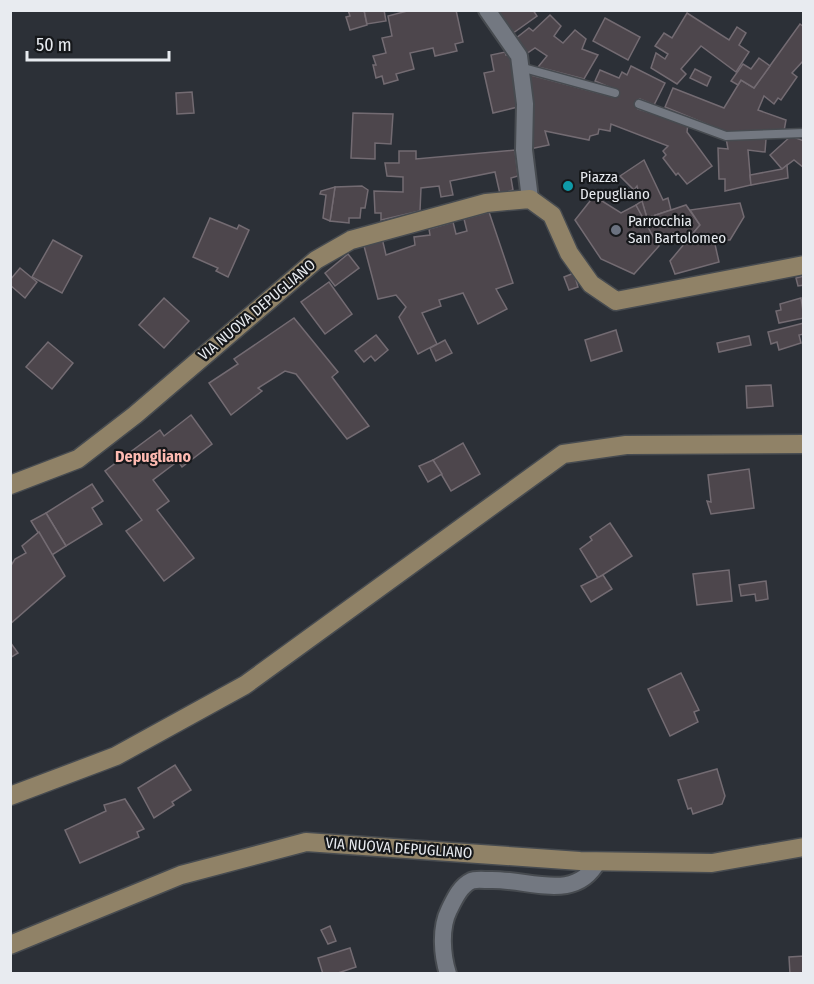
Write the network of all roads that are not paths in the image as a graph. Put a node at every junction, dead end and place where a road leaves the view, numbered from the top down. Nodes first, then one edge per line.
1 (487, 10) edge
2 (520, 67) junction
3 (615, 93) dead end
4 (639, 104) dead end
5 (804, 133) edge
6 (530, 200) junction
7 (804, 265) edge
8 (804, 444) edge
9 (10, 485) edge
10 (10, 796) edge
11 (804, 847) edge
12 (598, 861) junction
13 (10, 945) edge
14 (448, 974) edge

1 - 2 street
2 - 3 lane
2 - 6 street
4 - 5 lane
6 - 7 street
6 - 9 street, VIA NUOVA DEPUGLIANO
8 - 10 street
11 - 12 street, VIA NUOVA DEPUGLIANO
12 - 13 street, VIA NUOVA DEPUGLIANO
12 - 14 street

